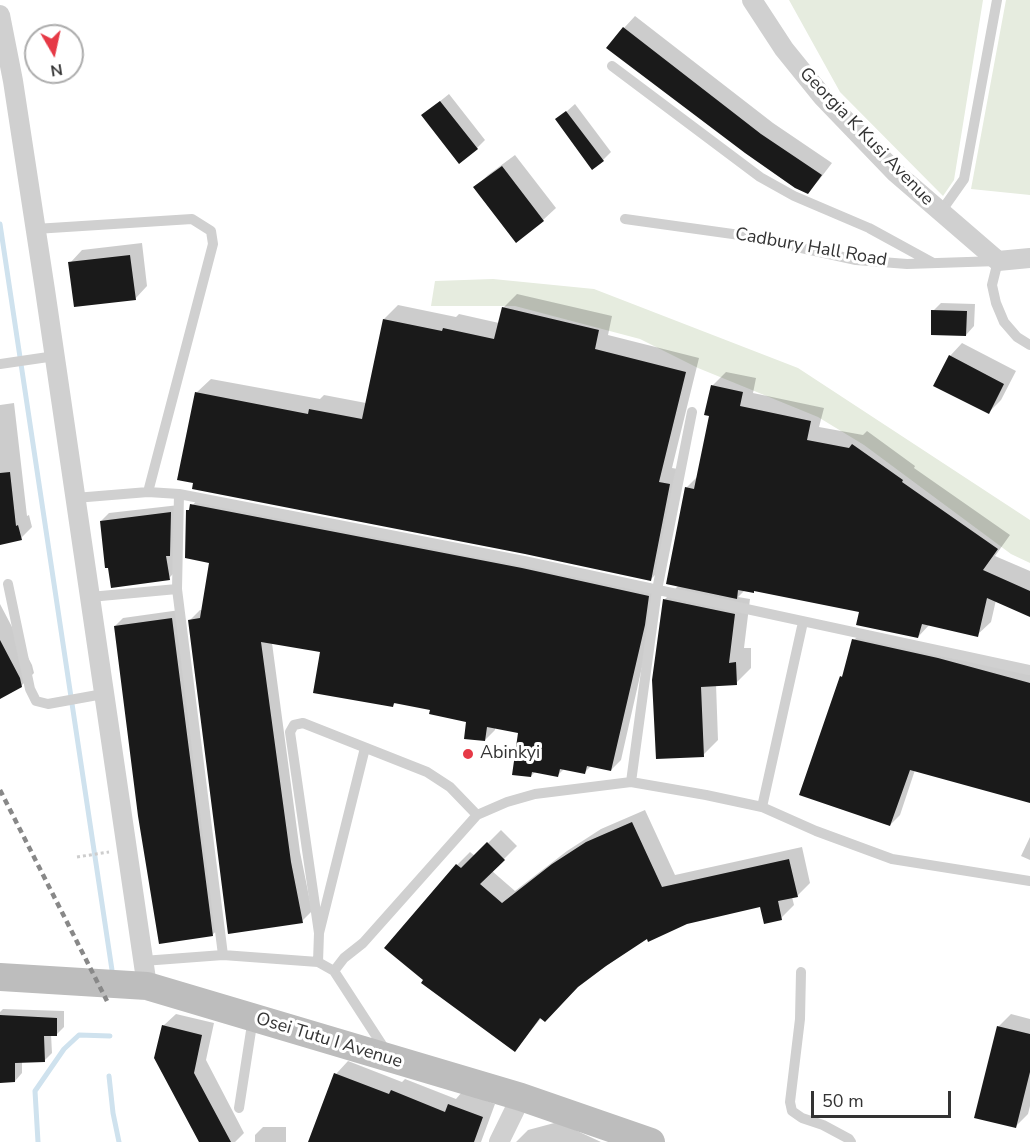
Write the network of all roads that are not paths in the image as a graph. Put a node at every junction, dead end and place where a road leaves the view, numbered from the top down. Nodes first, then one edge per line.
1 (752, 0) edge
2 (997, 0) edge
3 (0, 15) edge
4 (612, 66) dead end
5 (940, 213) junction
6 (625, 219) dead end
7 (35, 229) junction
8 (1030, 258) edge
9 (998, 261) junction
10 (934, 263) junction
11 (1030, 345) edge
12 (55, 356) junction
13 (0, 364) edge
14 (692, 412) dead end
15 (148, 492) junction
16 (179, 494) junction
17 (75, 498) junction
18 (8, 584) dead end
19 (177, 589) junction
20 (657, 590) junction
21 (90, 597) junction
22 (803, 622) junction
23 (1030, 670) edge
24 (103, 694) junction
25 (365, 748) junction
26 (631, 782) junction
27 (762, 807) junction
28 (477, 815) junction
29 (1030, 881) edge
30 (319, 933) junction
31 (223, 955) junction
32 (318, 962) junction
33 (334, 971) junction
34 (801, 972) dead end
35 (145, 973) junction
36 (0, 976) edge
37 (253, 1018) junction
38 (392, 1059) junction
39 (521, 1098) junction
40 (239, 1108) dead end
41 (499, 1142) edge
42 (651, 1142) edge
43 (851, 1142) edge

1 - 5 street, Georgia K Kusi Avenue
2 - 5 lane
3 - 7 street
4 - 10 lane
5 - 9 street, Georgia K Kusi Avenue
6 - 10 lane, Cadbury Hall Road
7 - 12 street
7 - 15 lane
8 - 9 street
9 - 10 lane, Cadbury Hall Road
9 - 11 lane
12 - 13 lane
12 - 17 street
14 - 20 lane
15 - 16 lane
15 - 17 lane
16 - 19 lane
16 - 20 lane
17 - 21 street
18 - 24 lane
19 - 21 lane
19 - 31 lane
20 - 22 lane
20 - 26 lane
21 - 24 street
22 - 23 lane
22 - 27 lane
24 - 35 street
25 - 28 lane
25 - 30 lane
25 - 30 lane
26 - 27 lane
26 - 28 lane
27 - 29 lane
28 - 33 lane
30 - 32 lane
31 - 32 lane
31 - 35 lane
32 - 33 lane
33 - 38 lane
34 - 43 lane
35 - 36 street, Osei Tutu I Avenue
35 - 37 street, Osei Tutu I Avenue
37 - 38 street, Osei Tutu I Avenue
37 - 40 lane
38 - 39 street, Osei Tutu I Avenue
39 - 41 street
39 - 42 street, Osei Tutu I Avenue

